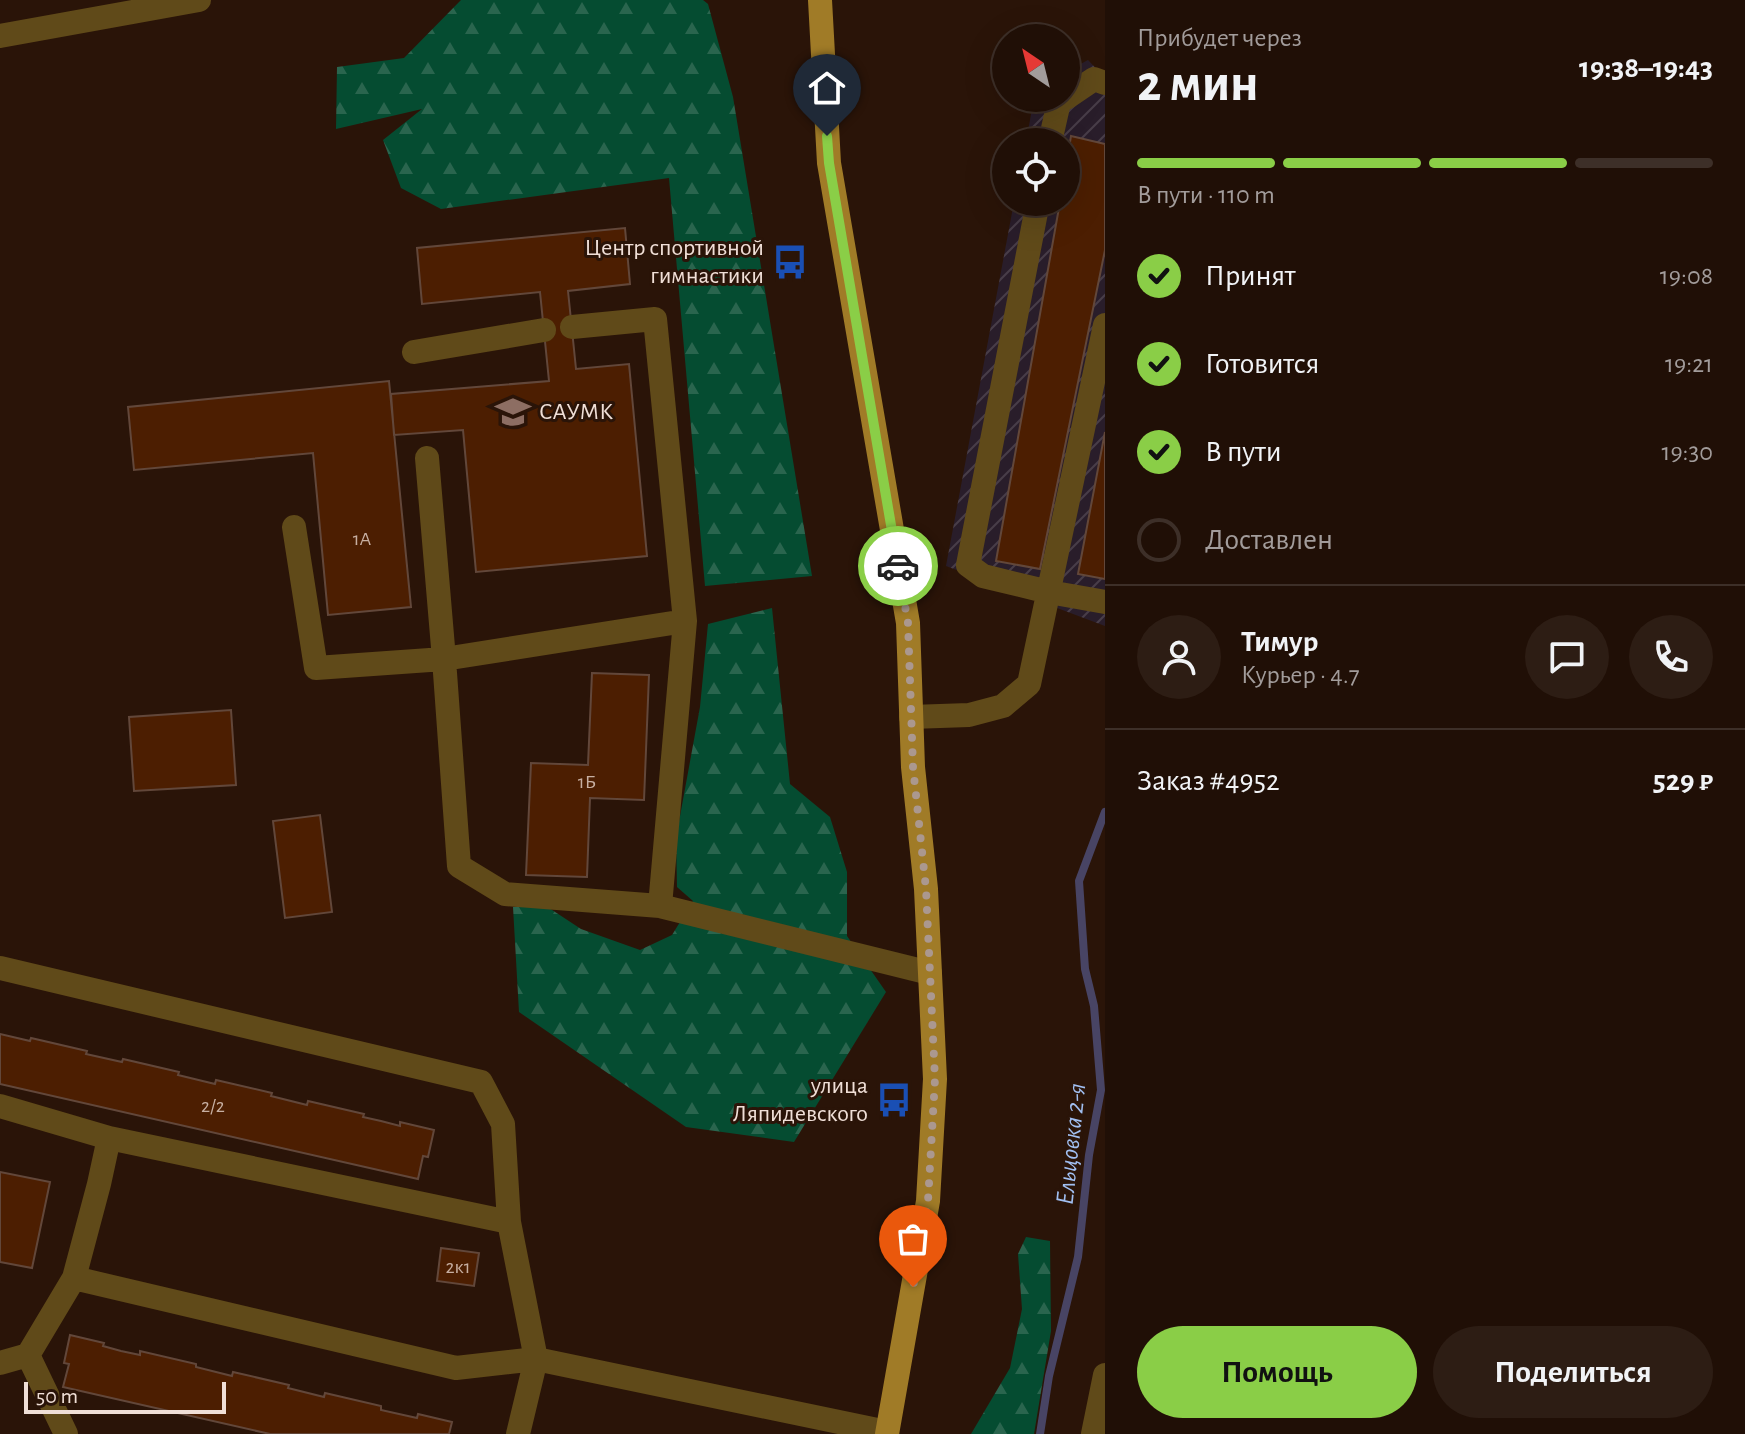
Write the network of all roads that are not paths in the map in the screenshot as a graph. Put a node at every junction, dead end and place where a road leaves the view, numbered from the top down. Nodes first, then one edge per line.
1 (199, 0) edge
2 (820, 0) edge
3 (0, 36) edge
4 (1105, 83) edge
5 (1080, 88) edge
6 (1035, 216) edge
7 (1105, 325) edge
8 (572, 327) dead end
9 (544, 330) dead end
10 (414, 352) dead end
11 (427, 458) dead end
12 (294, 527) dead end
13 (1049, 592) junction
14 (1105, 602) edge
15 (685, 621) junction
16 (444, 659) junction
17 (911, 717) junction
18 (660, 906) junction
19 (0, 968) edge
20 (930, 973) junction
21 (0, 1106) edge
22 (109, 1138) junction
23 (509, 1222) junction
24 (74, 1278) junction
25 (28, 1355) junction
26 (536, 1359) junction
27 (0, 1363) edge
28 (1105, 1375) edge
29 (887, 1433) edge
30 (66, 1434) edge
31 (518, 1434) edge
32 (1093, 1434) edge

1 - 3 lane
2 - 17 main road
4 - 5 lane
6 - 13 lane
7 - 13 lane
8 - 15 lane
9 - 10 lane
11 - 16 lane
12 - 16 lane
13 - 14 lane
13 - 17 lane
15 - 16 lane
15 - 18 lane
16 - 18 lane
17 - 20 main road
18 - 20 lane
19 - 23 lane
20 - 29 main road
21 - 22 lane
22 - 23 lane
22 - 24 lane
23 - 26 lane
24 - 25 lane
24 - 26 lane
25 - 27 lane
25 - 30 lane
26 - 29 lane
26 - 31 lane
28 - 32 lane

